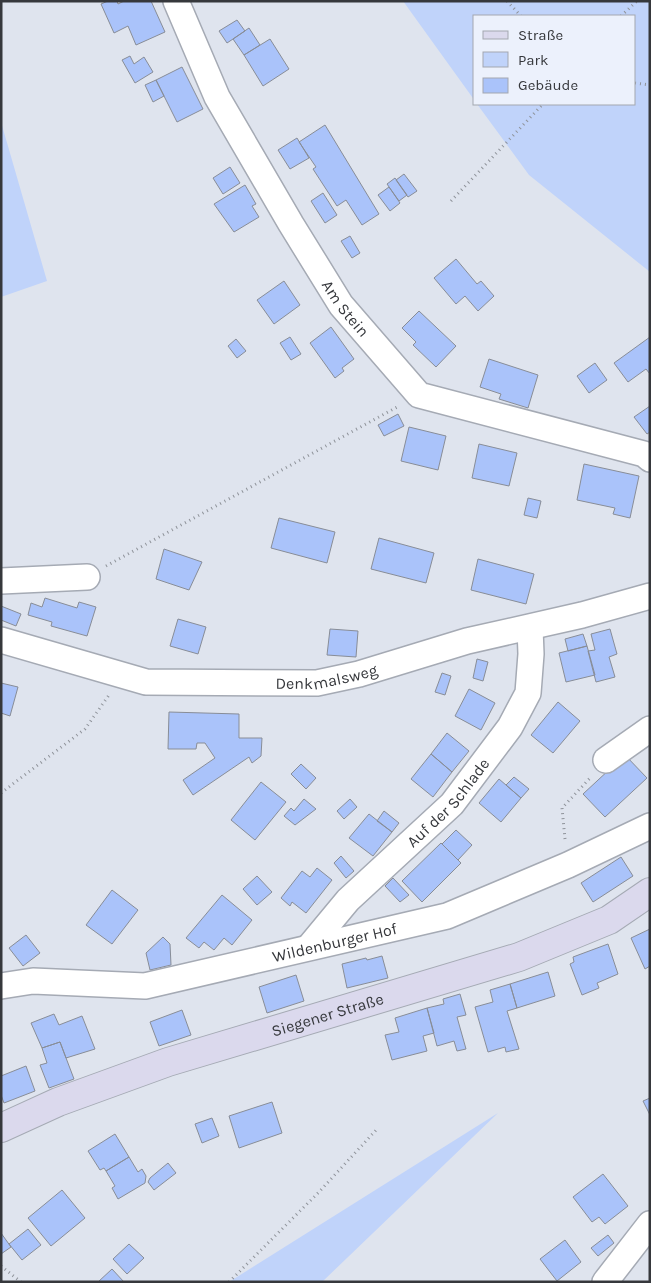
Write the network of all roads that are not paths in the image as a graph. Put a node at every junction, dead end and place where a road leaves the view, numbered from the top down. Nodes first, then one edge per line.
1 (176, 1) edge
2 (650, 459) edge
3 (87, 577) road end
4 (1, 581) edge
5 (650, 596) edge
6 (530, 628) junction
7 (1, 640) edge
8 (650, 729) edge
9 (606, 760) road end
10 (650, 826) edge
11 (650, 892) edge
12 (309, 947) junction
13 (1, 986) edge
14 (1, 1128) edge
15 (650, 1224) edge
16 (605, 1282) edge

1 - 2 street, Am Stein
3 - 4 street
5 - 6 street, Denkmalsweg
6 - 7 street, Denkmalsweg
6 - 12 street, Auf der Schlade
8 - 9 street
10 - 12 street, Wildenburger Hof
11 - 14 main road, Siegener Straße
12 - 13 street, Wildenburger Hof
15 - 16 street

